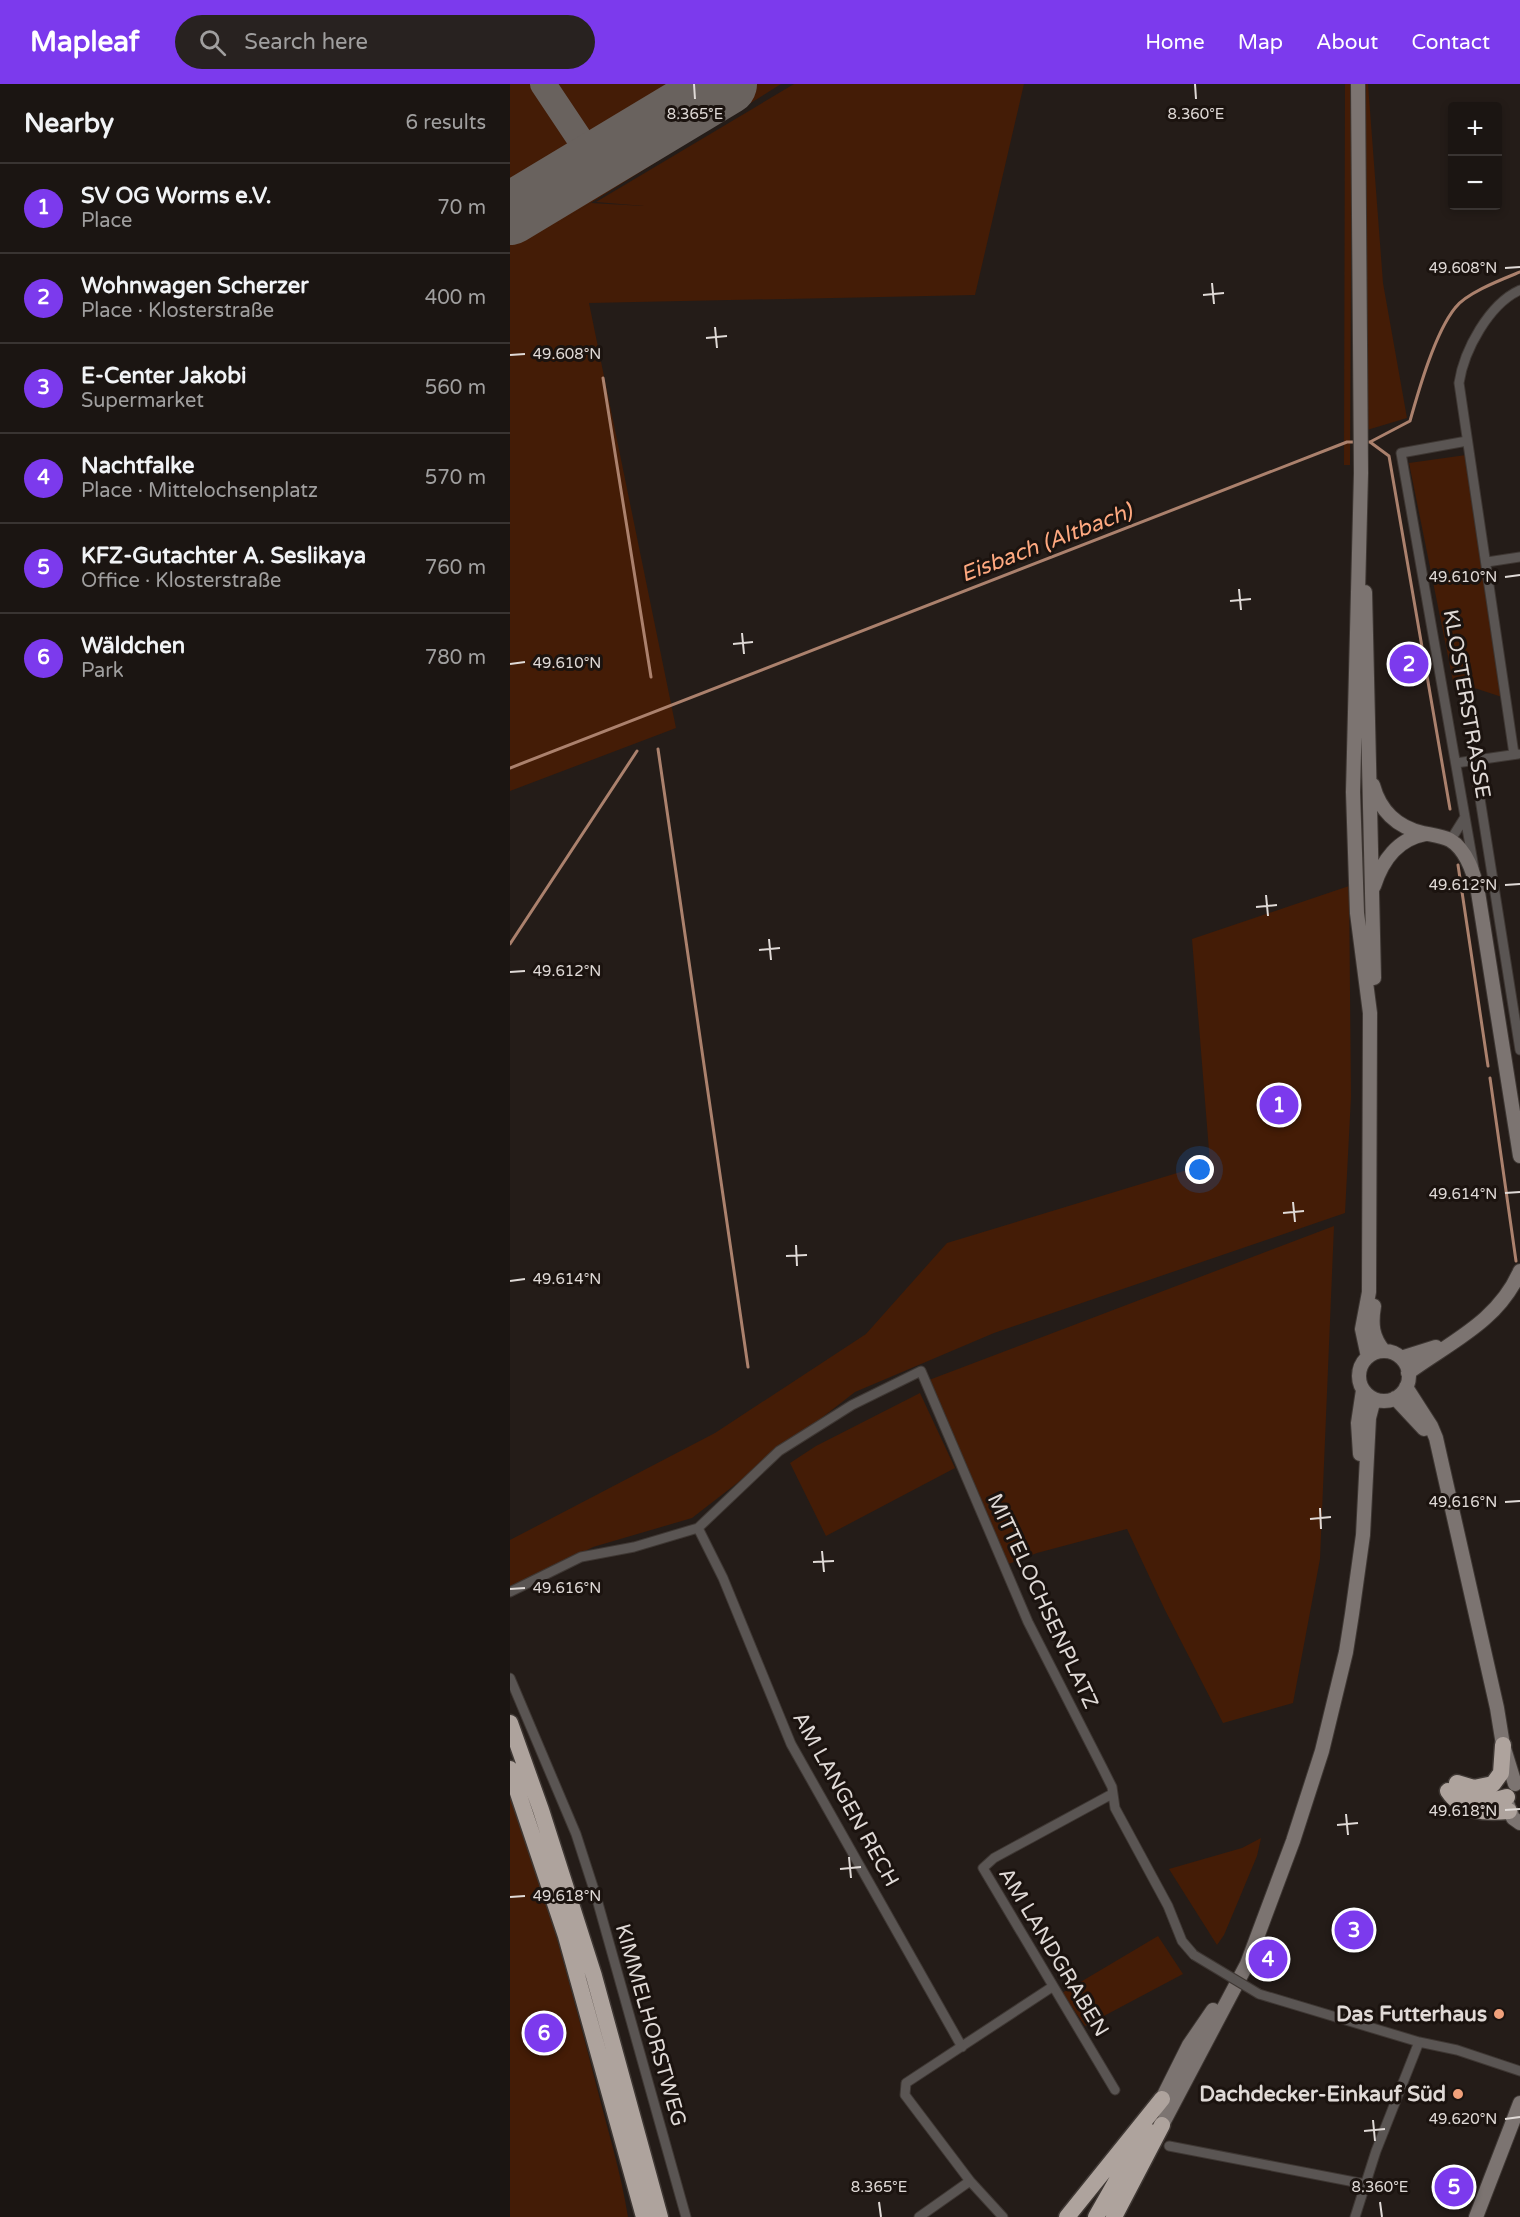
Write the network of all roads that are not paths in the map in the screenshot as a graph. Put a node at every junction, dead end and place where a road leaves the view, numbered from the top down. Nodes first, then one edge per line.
1 (1358, 84) edge
2 (1520, 290) edge
3 (1467, 441) junction
4 (1361, 473) junction
5 (1520, 557) edge
6 (1487, 562) junction
7 (1517, 754) edge
8 (1474, 761) junction
9 (1456, 763) junction
10 (1370, 771) junction
11 (1465, 817) junction
12 (1427, 834) junction
13 (1450, 840) junction
14 (1475, 879) junction
15 (1371, 893) junction
16 (1520, 1050) edge
17 (1372, 1102) junction
18 (1520, 1156) edge
19 (1520, 1273) edge
20 (1460, 1340) junction
21 (1384, 1351) junction
22 (1368, 1357) junction
23 (1401, 1358) junction
24 (1407, 1380) junction
25 (1369, 1394) junction
26 (1395, 1398) junction
27 (1440, 1456) junction
28 (698, 1528) junction
29 (510, 1592) edge
30 (510, 1678) edge
31 (1497, 1708) junction
32 (510, 1723) edge
33 (1503, 1745) junction
34 (1520, 1764) edge
35 (510, 1769) edge
36 (1112, 1794) junction
37 (1514, 1799) edge
38 (1052, 1987) junction
39 (1419, 2042) junction
40 (962, 2047) junction
41 (1520, 2071) edge
42 (1115, 2090) dead end
43 (1162, 2099) junction
44 (1520, 2103) edge
45 (1162, 2125) joint
46 (1169, 2146) dead end
47 (970, 2181) junction
48 (1365, 2184) junction
49 (635, 2186) junction
50 (635, 2217) edge
51 (644, 2217) edge
52 (660, 2217) edge
53 (686, 2217) edge
54 (919, 2217) edge
55 (1004, 2217) edge
56 (1067, 2217) edge
57 (1096, 2217) edge
58 (1114, 2217) edge
59 (1355, 2217) edge
60 (1476, 2217) edge

1 - 4 main road
2 - 3 street
3 - 6 street
3 - 9 street, KLOSTERSTRASSE
4 - 10 main road
4 - 17 main road
5 - 6 street
6 - 7 street
7 - 8 street
8 - 9 street
8 - 16 street
9 - 11 street, KLOSTERSTRASSE
10 - 12 main road
10 - 15 main road
11 - 13 street, KLOSTERSTRASSE
11 - 14 street, KLOSTERSTRASSE
12 - 13 main road
12 - 15 main road
13 - 14 main road, KLOSTERSTRASSE
14 - 18 main road, KLOSTERSTRASSE
15 - 17 main road
17 - 21 main road
17 - 22 main road
19 - 20 main road
20 - 23 main road
20 - 24 main road
21 - 22 main road
21 - 23 main road
22 - 25 main road
23 - 24 main road
24 - 26 main road
24 - 27 main road
25 - 26 main road
25 - 43 main road
25 - 45 main road
26 - 27 main road
27 - 31 main road
28 - 29 street, MITTELOCHSENPLATZ
28 - 36 street, MITTELOCHSENPLATZ
28 - 40 street, AM LANGEN RECH
30 - 53 street, KIMMELHORSTWEG
31 - 33 main road
31 - 34 main road
32 - 52 highway
33 - 37 main road
33 - 37 highway
35 - 49 highway
36 - 38 street, AM LANDGRABEN
36 - 39 street, MITTELOCHSENPLATZ, bridge
38 - 40 street
38 - 42 street, AM LANDGRABEN
39 - 41 street, MITTELOCHSENPLATZ
39 - 48 street
40 - 47 street
43 - 56 highway
43 - 57 highway
44 - 60 main road
45 - 58 highway
46 - 48 street
47 - 54 street
47 - 55 street
48 - 59 street
49 - 50 highway
49 - 51 highway

